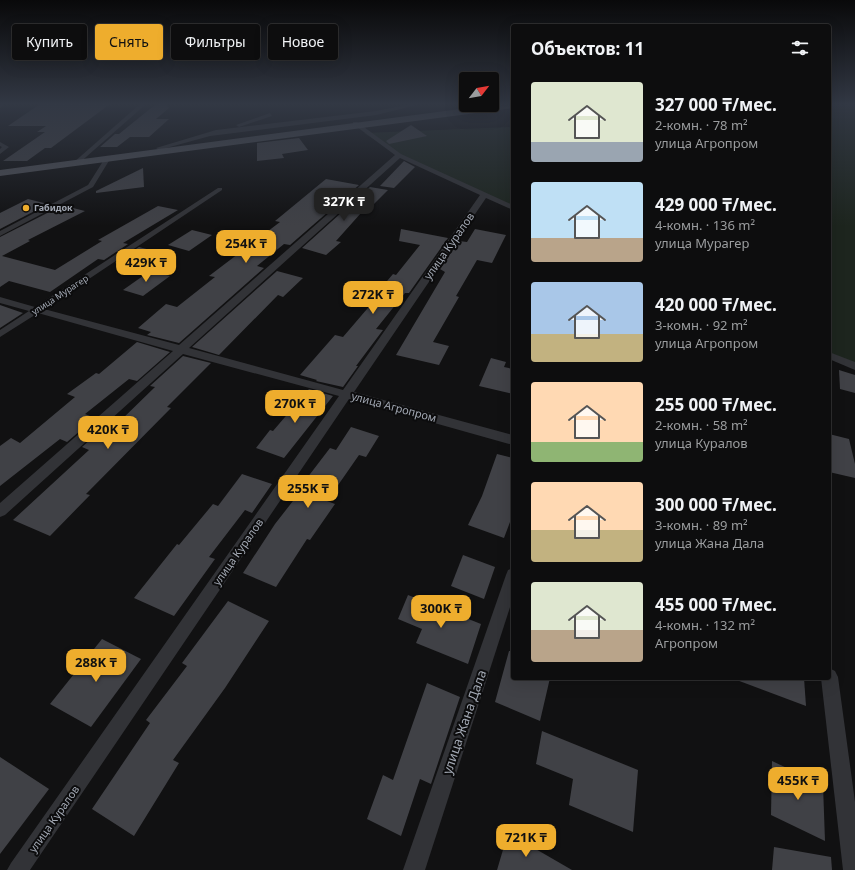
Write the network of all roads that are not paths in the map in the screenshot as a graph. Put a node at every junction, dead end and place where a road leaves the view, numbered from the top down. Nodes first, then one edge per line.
1 (1, 145) edge
2 (96, 145) edge
3 (171, 145) edge
4 (187, 145) edge
5 (209, 145) edge
6 (385, 145) edge
7 (159, 148) junction
8 (0, 152) edge
9 (399, 155) junction
10 (107, 159) junction
11 (77, 161) junction
12 (0, 169) edge
13 (0, 173) edge
14 (220, 189) dead end
15 (484, 195) junction
16 (511, 207) edge
17 (0, 234) edge
18 (0, 300) edge
19 (35, 311) junction
20 (0, 334) edge
21 (182, 350) junction
22 (831, 356) edge
23 (855, 366) edge
24 (347, 394) junction
25 (511, 439) edge
26 (0, 511) edge
27 (511, 581) edge
28 (829, 680) edge
29 (18, 870) edge
30 (414, 870) edge
31 (854, 870) edge

1 - 8 street
2 - 11 street
3 - 7 street
4 - 7 main road
5 - 10 main road
6 - 9 street
7 - 11 main road
9 - 15 street
9 - 21 street
10 - 11 main road
10 - 17 street
11 - 12 main road
11 - 13 main road
14 - 19 street, улица Мурагер
15 - 16 street
15 - 24 street, улица Куралов
18 - 19 street, улица Агропром
19 - 20 street, улица Мурагер
19 - 21 street, улица Агропром
21 - 24 street, улица Агропром
21 - 26 street
22 - 23 street
24 - 25 street, улица Агропром
24 - 29 street, улица Куралов
27 - 30 street, улица Жана Дала
28 - 31 street

